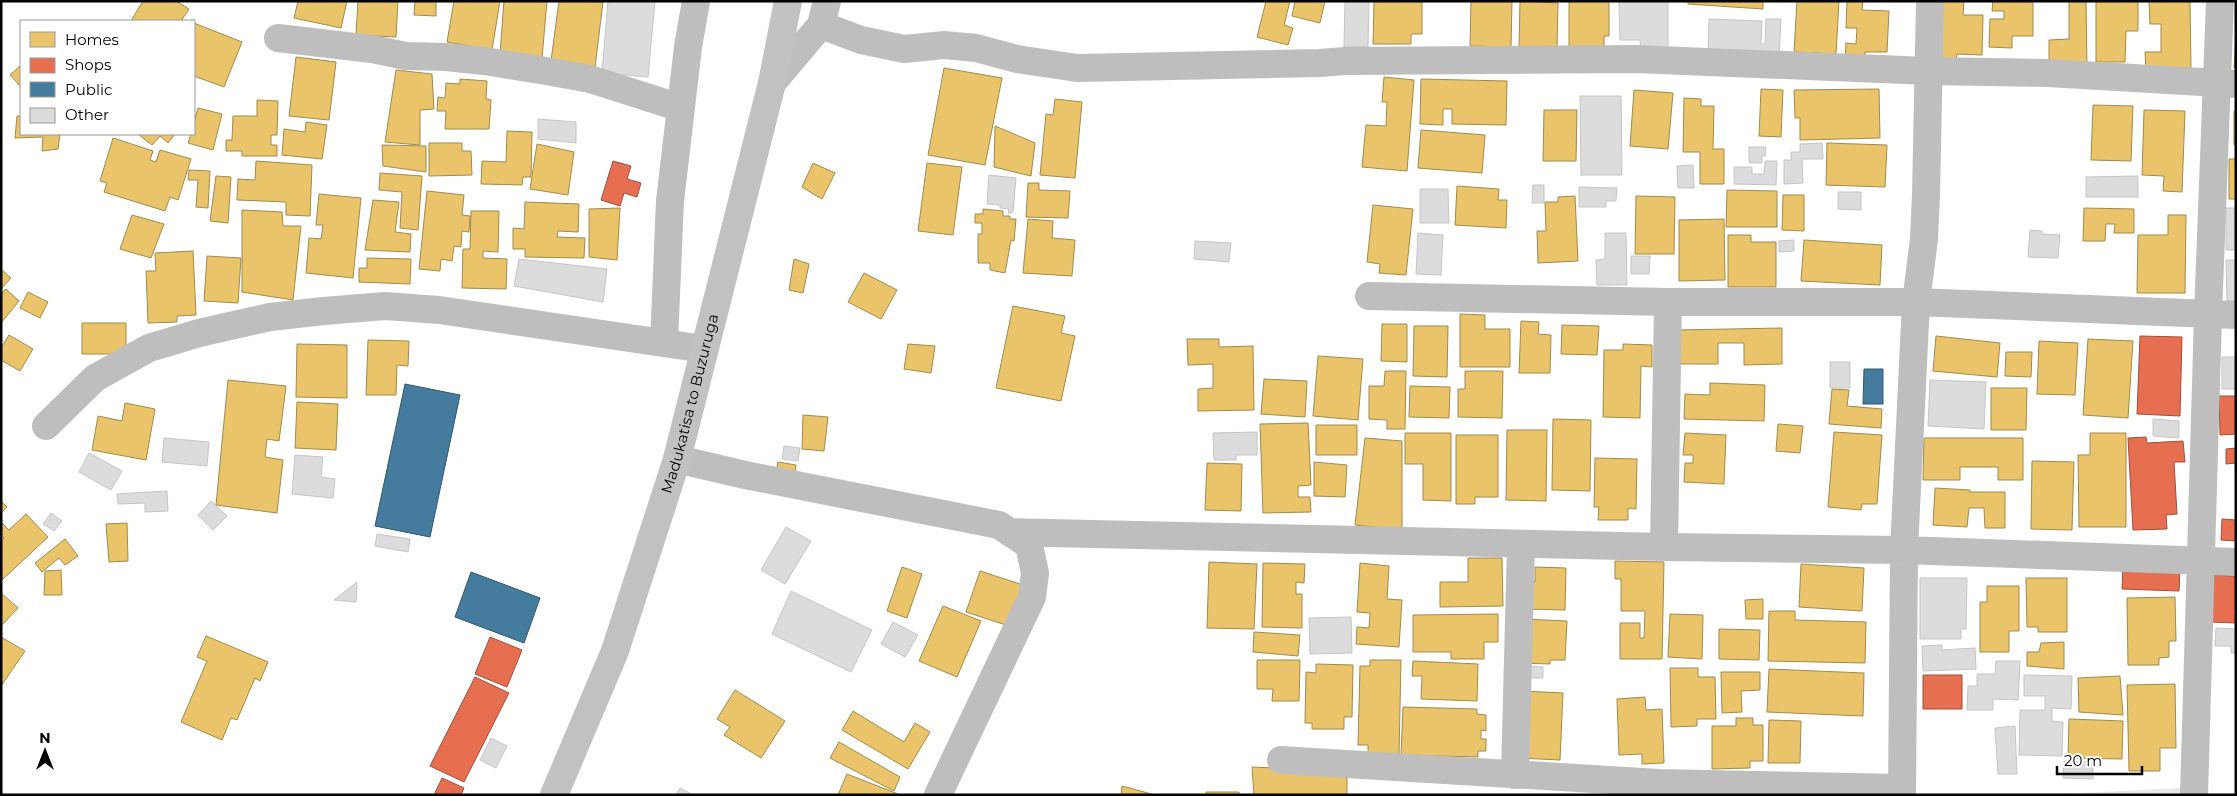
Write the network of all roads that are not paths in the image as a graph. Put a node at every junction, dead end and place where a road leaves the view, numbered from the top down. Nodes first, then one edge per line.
1 (696, 1) edge
2 (788, 1) edge
3 (1930, 1) edge
4 (2220, 1) edge
5 (824, 13) edge
6 (278, 38) dead end
7 (1928, 71) junction
8 (772, 83) junction
9 (2227, 84) edge
10 (681, 108) junction
11 (1370, 296) dead end
12 (1668, 302) junction
13 (1916, 302) junction
14 (2208, 314) junction
15 (2236, 315) edge
16 (664, 343) junction
17 (704, 349) junction
18 (46, 426) dead end
19 (677, 459) junction
20 (1009, 532) junction
21 (1521, 544) junction
22 (1664, 547) junction
23 (1904, 550) junction
24 (2200, 560) junction
25 (2236, 562) edge
26 (1281, 760) dead end
27 (1516, 774) junction
28 (1659, 789) edge
29 (1902, 791) edge
30 (554, 795) edge
31 (938, 795) edge
32 (2194, 795) edge

1 - 10 street
2 - 8 main road, Madukatisa to Buzuruga
3 - 7 street
4 - 9 street
5 - 7 street
5 - 8 street
6 - 10 street
7 - 9 street
7 - 13 street
8 - 17 main road, Madukatisa to Buzuruga
9 - 14 street
10 - 16 street
11 - 12 street
12 - 13 street
12 - 22 street
13 - 14 street
13 - 23 street
14 - 15 street
14 - 24 street
16 - 17 street
16 - 18 street
17 - 19 main road, Madukatisa to Buzuruga
19 - 20 street
19 - 30 main road, Madukatisa to Buzuruga
20 - 21 street
20 - 31 street
21 - 22 street
21 - 27 street
22 - 23 street
23 - 24 street
23 - 29 street
24 - 25 street
24 - 32 street
26 - 27 street
27 - 28 street
28 - 29 street

